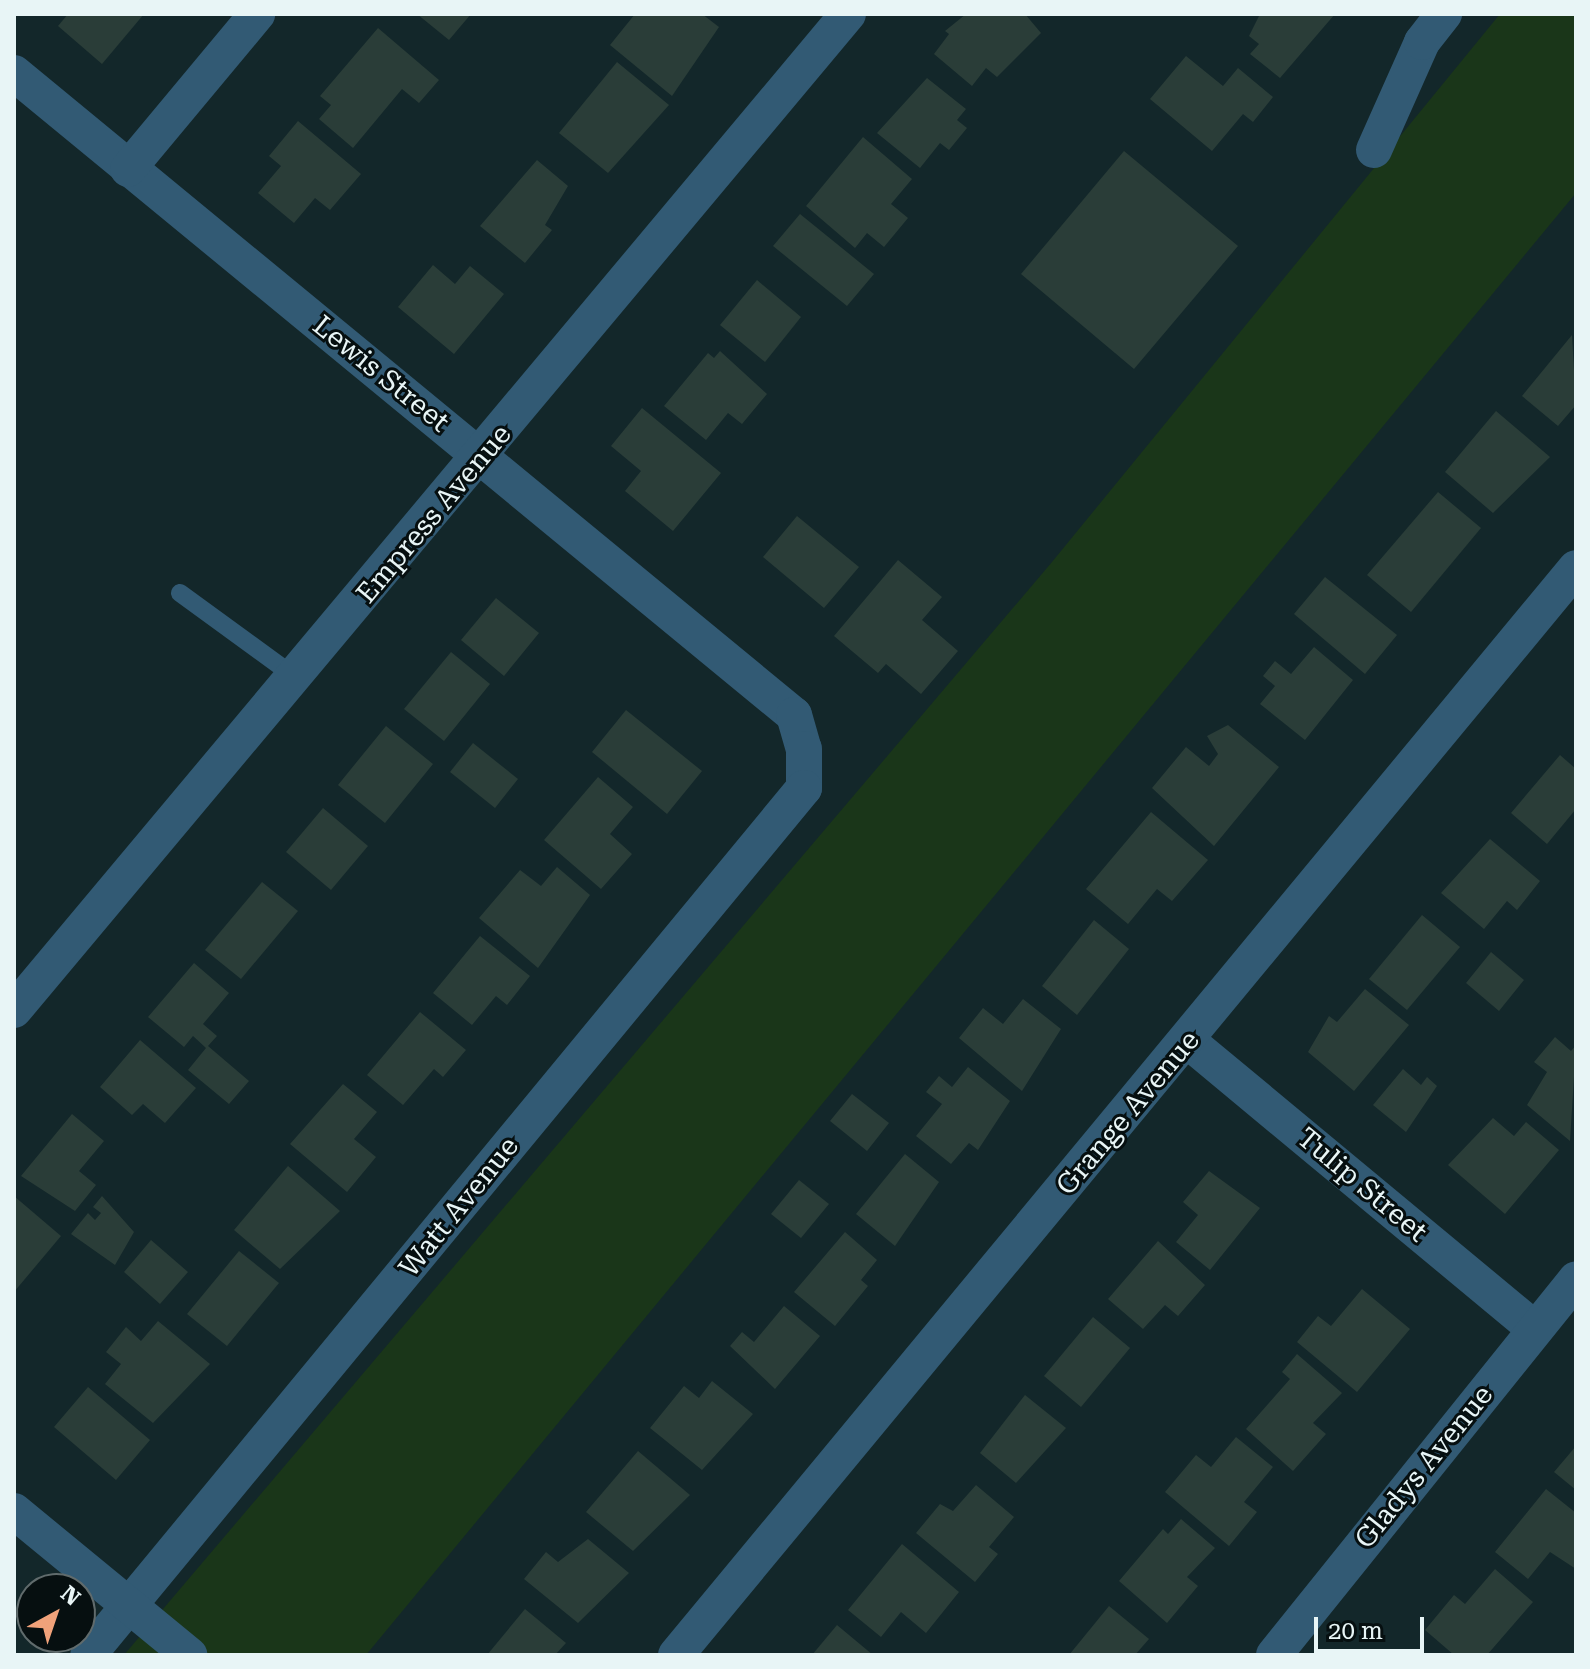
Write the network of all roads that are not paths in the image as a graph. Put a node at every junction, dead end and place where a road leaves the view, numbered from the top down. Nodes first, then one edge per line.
1 (257, 14) edge
2 (848, 14) edge
3 (1444, 14) edge
4 (14, 73) edge
5 (1374, 150) dead end
6 (128, 169) junction
7 (482, 456) junction
8 (1576, 568) edge
9 (180, 593) dead end
10 (298, 679) junction
11 (804, 749) joint
12 (14, 1010) edge
13 (1188, 1041) junction
14 (1576, 1279) edge
15 (1535, 1329) junction
16 (14, 1511) edge
17 (129, 1606) junction
18 (88, 1655) edge
19 (189, 1655) edge
20 (676, 1655) edge
21 (1274, 1655) edge

1 - 6 street
2 - 7 street, Empress Avenue
3 - 5 street
4 - 6 street, Lewis Street
6 - 7 street, Lewis Street
7 - 10 street, Empress Avenue
7 - 11 street, Lewis Street
8 - 13 street, Grange Avenue
9 - 10 lane
10 - 12 street, Empress Avenue
11 - 17 street, Watt Avenue
13 - 15 street, Tulip Street
13 - 20 street, Grange Avenue
14 - 15 street, Gladys Avenue
15 - 21 street, Gladys Avenue
16 - 17 street
17 - 18 street, Watt Avenue
17 - 19 street

